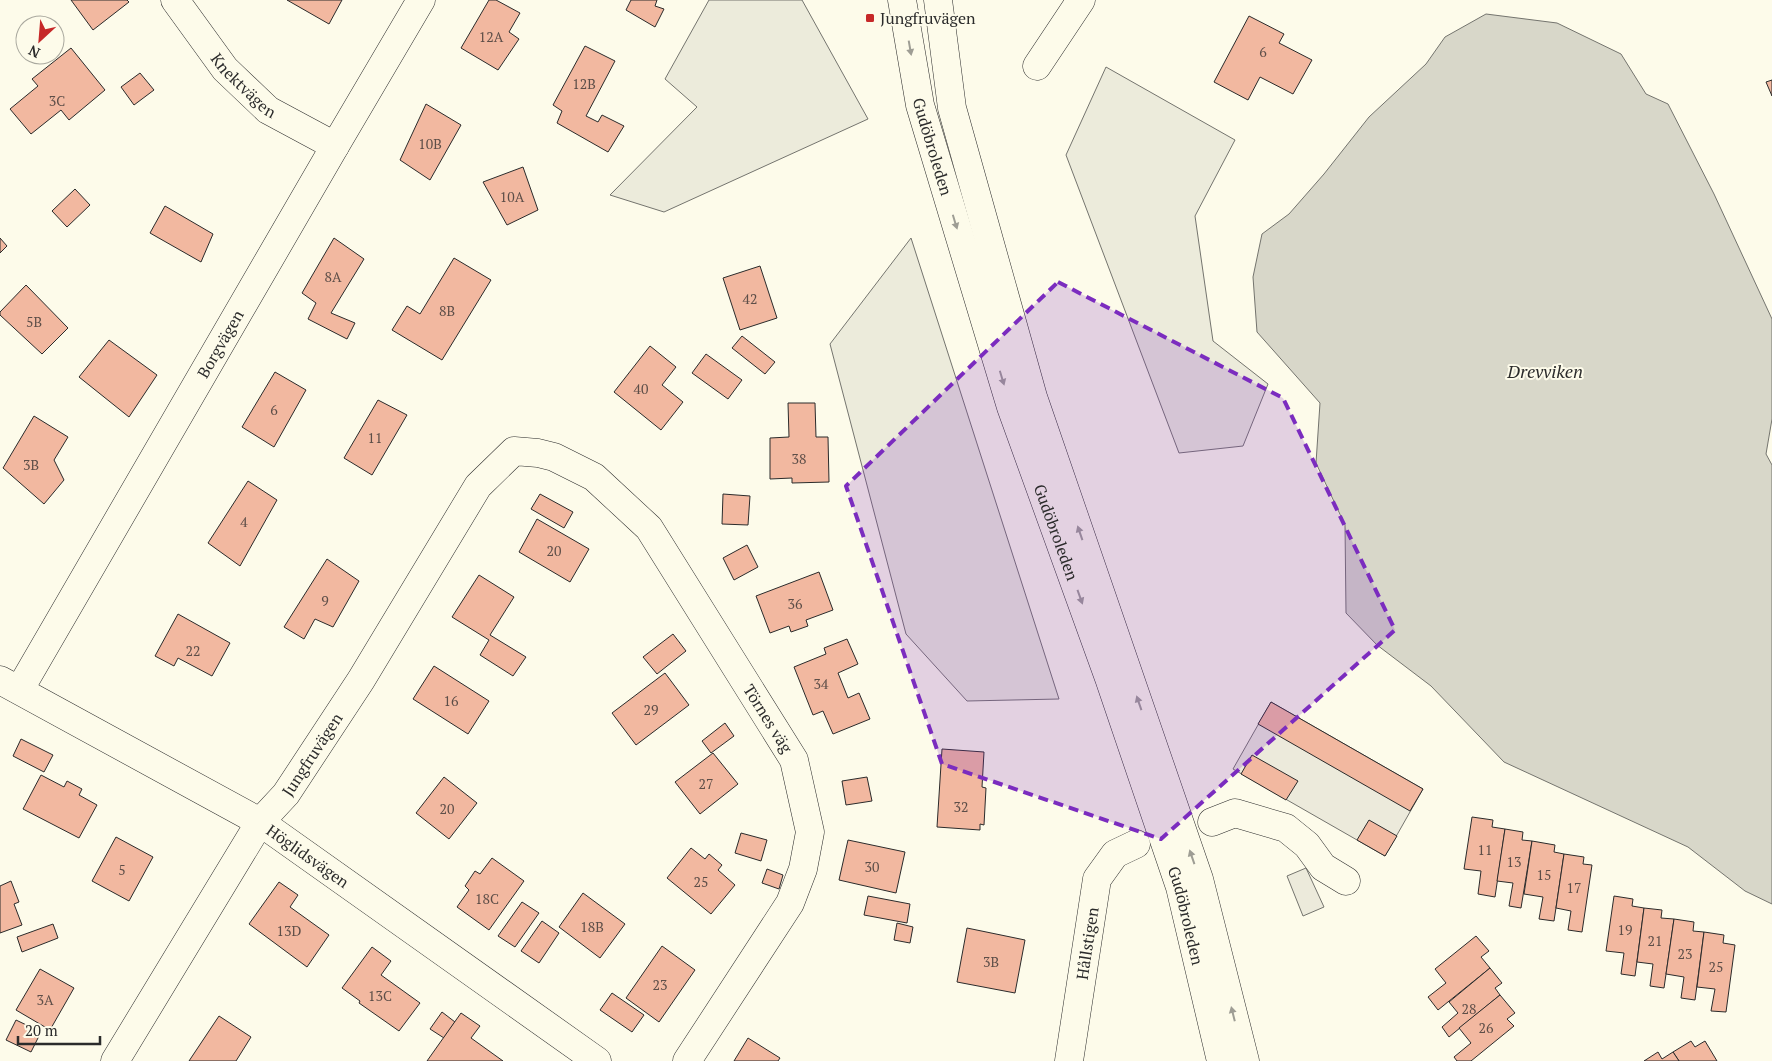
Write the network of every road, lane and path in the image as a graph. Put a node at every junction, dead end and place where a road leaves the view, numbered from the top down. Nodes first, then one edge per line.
1 (175, 0) edge
2 (421, 0) edge
3 (902, 0) edge
4 (938, 0) edge
5 (1081, 0) edge
6 (1037, 66) dead end
7 (335, 146) junction
8 (514, 451) joint
9 (10, 685) edge
10 (260, 822) junction
11 (1212, 822) dead end
12 (1136, 844) dead end
13 (1346, 881) dead end
14 (115, 1061) edge
15 (596, 1061) edge
16 (686, 1061) edge
17 (1069, 1061) edge
18 (1221, 1061) edge
19 (1245, 1061) edge

1 - 7 street, Knektvägen
2 - 7 street, Borgvägen
3 -> 18 street, Gudöbroleden
19 -> 4 street, Gudöbroleden
5 - 6 street
7 - 9 street, Borgvägen
8 - 10 street, Jungfruvägen
8 - 16 street, Törnes väg
9 - 10 street, Höglidsvägen
10 - 14 street, Jungfruvägen
10 - 15 street, Höglidsvägen
11 - 13 street
12 - 17 street, Hållstigen

